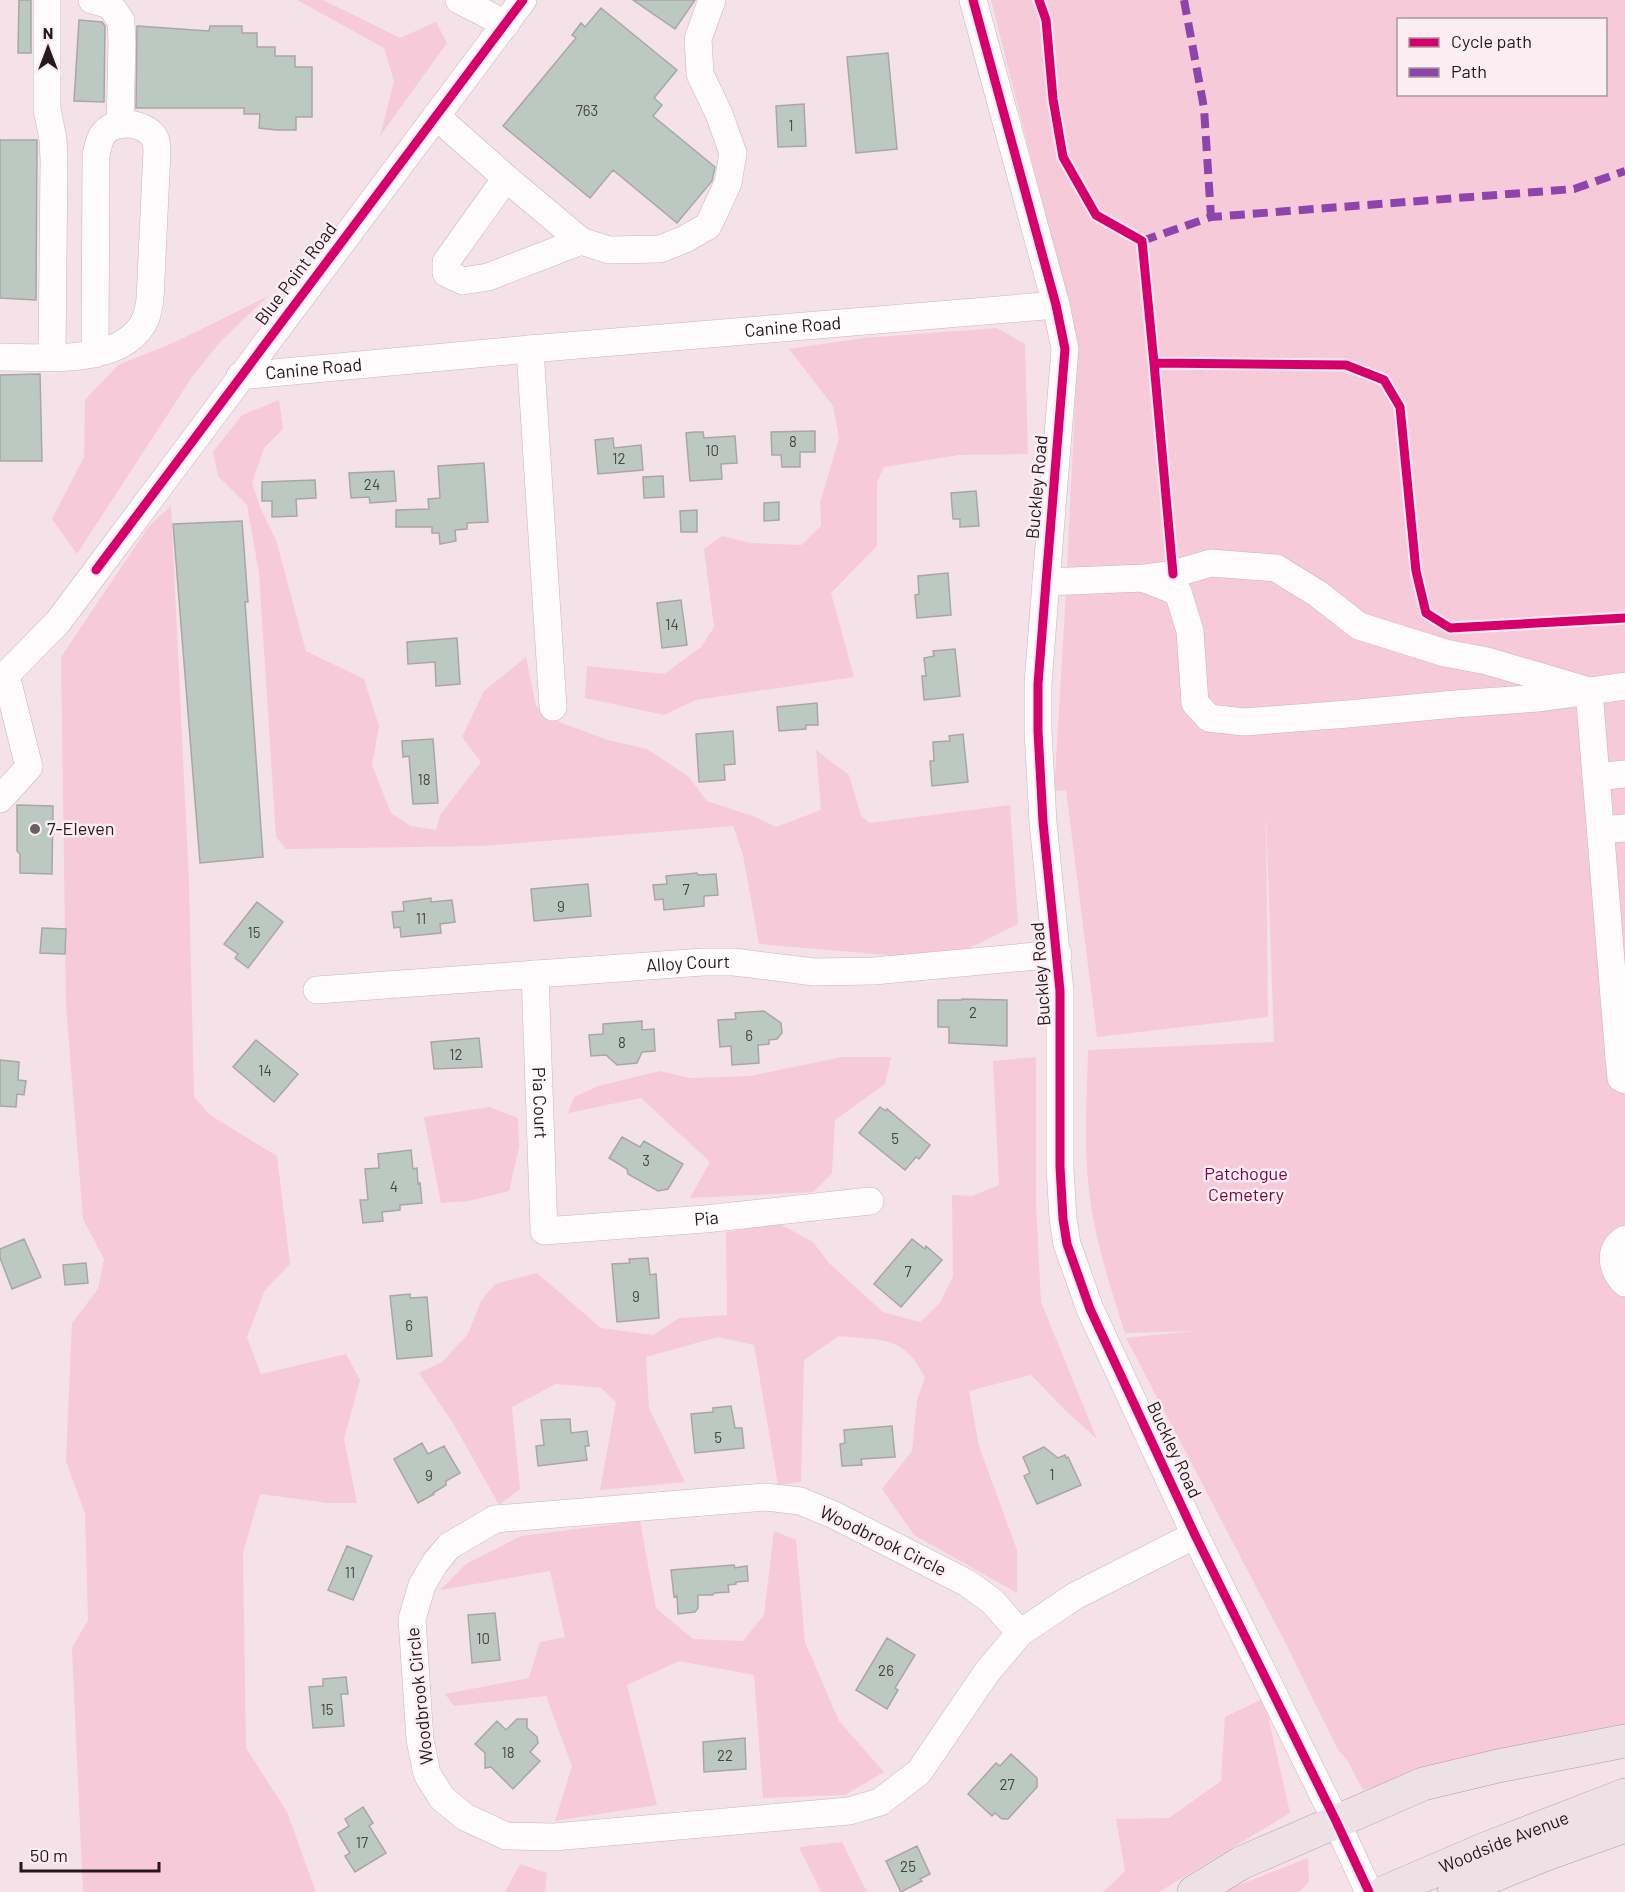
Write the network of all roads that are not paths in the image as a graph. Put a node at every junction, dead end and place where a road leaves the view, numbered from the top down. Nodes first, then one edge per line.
1 (47, 0) edge
2 (92, 0) edge
3 (459, 0) edge
4 (523, 0) edge
5 (712, 0) edge
6 (973, 0) edge
7 (506, 24) junction
8 (436, 116) junction
9 (120, 125) junction
10 (506, 178) junction
11 (581, 241) junction
12 (1056, 305) junction
13 (530, 349) junction
14 (95, 354) junction
15 (0, 357) edge
16 (52, 357) junction
17 (240, 376) junction
18 (1144, 578) junction
19 (1046, 582) junction
20 (3, 676) edge
21 (1625, 686) edge
22 (1590, 691) junction
23 (553, 707) dead end
24 (1625, 774) edge
25 (1596, 777) junction
26 (0, 799) edge
27 (1613, 829) edge
28 (1615, 888) edge
29 (1617, 944) edge
30 (1058, 954) junction
31 (535, 974) junction
32 (317, 990) dead end
33 (1620, 1001) edge
34 (1623, 1065) edge
35 (870, 1201) dead end
36 (544, 1231) joint
37 (1625, 1239) edge
38 (1625, 1283) edge
39 (1195, 1535) junction
40 (1020, 1633) junction
41 (1625, 1741) edge
42 (1625, 1795) edge
43 (1336, 1821) junction
44 (1625, 1826) edge
45 (1194, 1892) edge
46 (1369, 1892) edge
47 (1386, 1892) edge
48 (1454, 1892) edge

1 - 16 street
2 - 9 street
3 - 7 street
4 - 7 street, Blue Point Road
5 - 11 street
6 - 12 street, Buckley Road
7 - 8 street, Blue Point Road
8 - 10 street
8 - 17 street, Blue Point Road
9 - 14 street
9 - 14 street
10 - 11 street
10 - 11 street
12 - 13 street, Canine Road
12 - 19 street, Buckley Road
13 - 17 street, Canine Road
13 - 23 street
14 - 16 street
15 - 16 street
17 - 20 street, Blue Point Road
18 - 19 street
18 - 22 street
18 - 22 street
19 - 30 street, Buckley Road
20 - 26 street
21 - 22 street
22 - 25 street
24 - 25 street
25 - 27 street
27 - 28 street
28 - 29 street
29 - 33 street
30 - 31 street, Alloy Court
30 - 39 street, Buckley Road
31 - 32 street, Alloy Court
31 - 36 street, Pia Court
33 - 34 street
35 - 36 street, Pia
37 - 38 street
39 - 40 street, Woodbrook Circle
39 - 43 street, Buckley Road
40 - 40 street, Woodbrook Circle
41 - 43 main road
42 - 47 main road, Woodside Avenue
43 - 45 main road
43 - 46 street, Buckley Road
44 - 48 main road, Woodside Avenue

